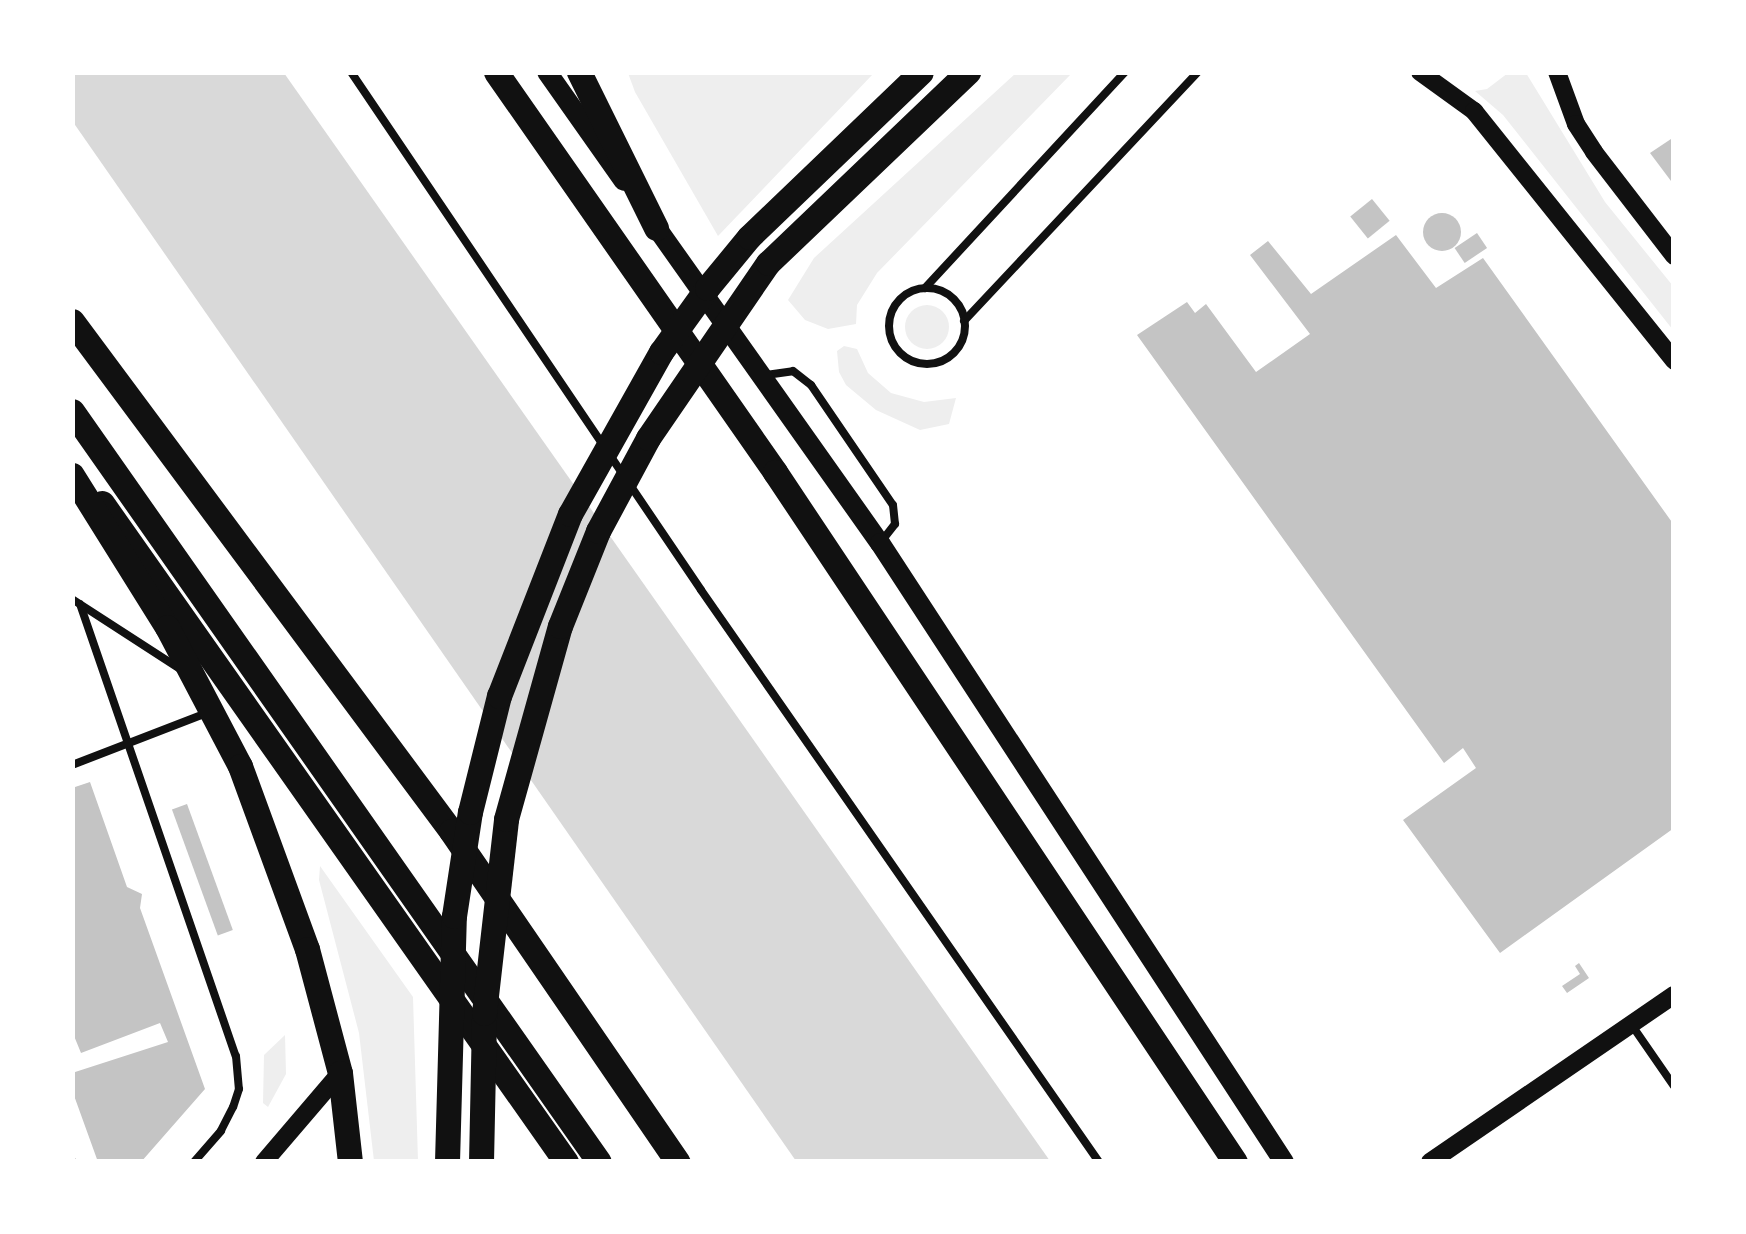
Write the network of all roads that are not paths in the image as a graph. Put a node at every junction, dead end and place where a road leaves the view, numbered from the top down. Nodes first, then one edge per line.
1 (351, 72) edge
2 (496, 72) edge
3 (547, 72) edge
4 (579, 72) edge
5 (921, 72) edge
6 (968, 72) edge
7 (1125, 72) edge
8 (1198, 72) edge
9 (1420, 72) edge
10 (1558, 72) edge
11 (656, 228) junction
12 (1674, 256) edge
13 (925, 288) junction
14 (72, 321) edge
15 (964, 321) junction
16 (1674, 361) edge
17 (764, 376) junction
18 (72, 411) edge
19 (72, 463) edge
20 (72, 474) edge
21 (880, 543) junction
22 (76, 601) edge
23 (192, 676) junction
24 (211, 712) junction
25 (127, 745) junction
26 (72, 765) edge
27 (1674, 995) edge
28 (1631, 1024) junction
29 (340, 1073) junction
30 (1674, 1086) edge
31 (1271, 1142) junction
32 (194, 1162) edge
33 (264, 1162) edge
34 (350, 1162) edge
35 (447, 1162) edge
36 (481, 1162) edge
37 (566, 1162) edge
38 (600, 1162) edge
39 (678, 1162) edge
40 (1098, 1162) edge
41 (1234, 1162) edge
42 (1284, 1162) edge
43 (1296, 1162) edge
44 (1430, 1162) edge

1 - 40 lane
2 - 41 main road
3 - 11 main road
4 - 11 main road
5 - 35 main road
6 - 36 main road
7 - 13 lane
8 - 15 lane
9 - 16 street
10 - 12 street
11 - 17 main road
13 - 15 lane
13 - 15 lane
14 - 39 main road
17 - 21 main road
17 - 21 lane
18 - 38 main road
19 - 37 main road
20 - 23 main road
21 - 31 main road
22 - 23 lane
22 - 25 lane
23 - 24 main road
24 - 25 lane
24 - 29 main road
25 - 26 lane
25 - 32 lane
27 - 28 street
28 - 30 lane
28 - 44 street
29 - 33 street
29 - 34 main road
31 - 42 main road
31 - 43 street

